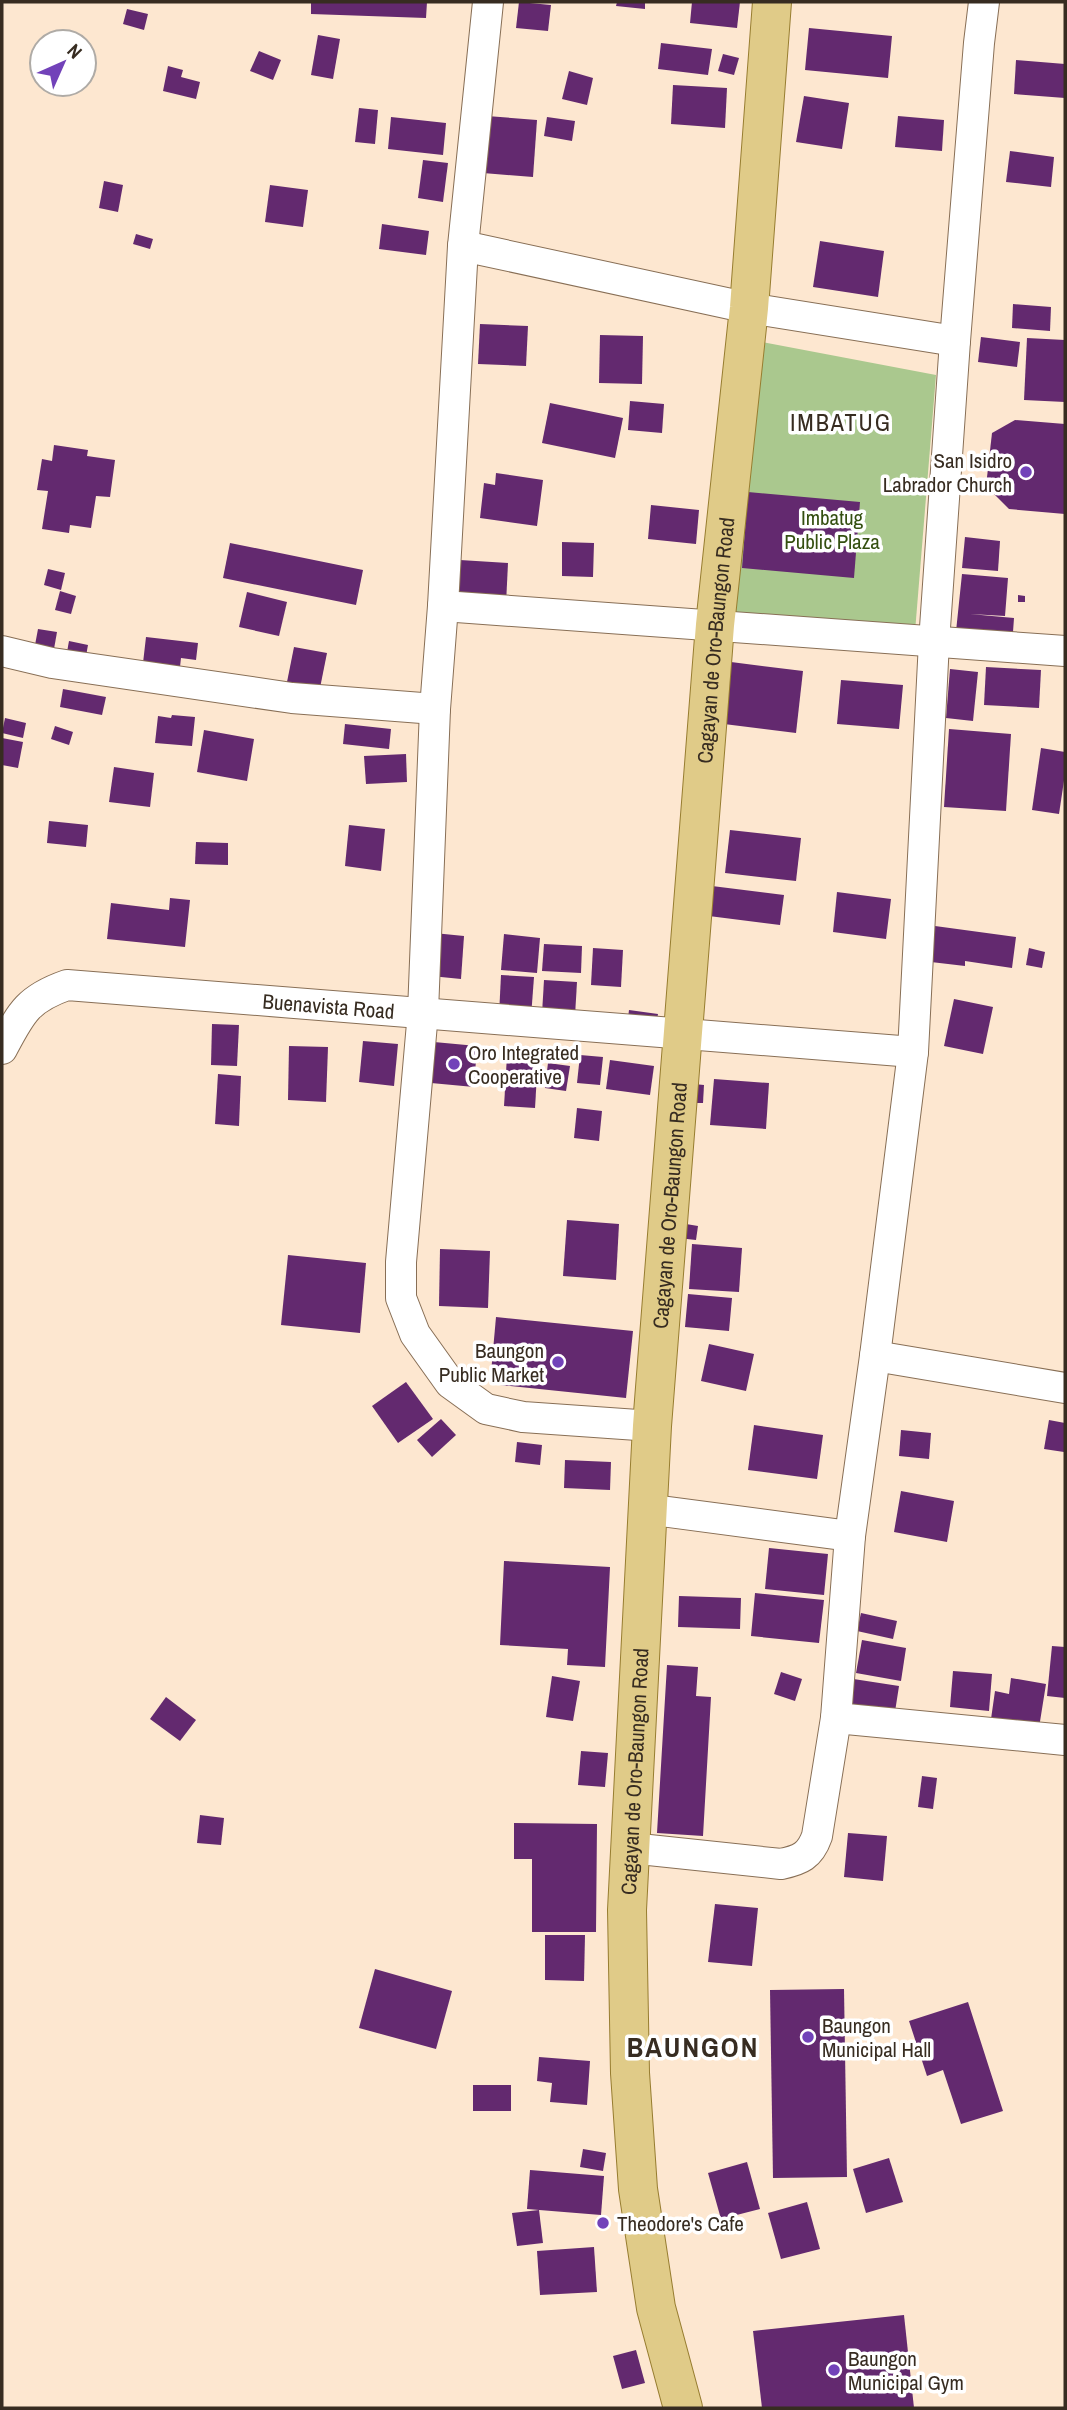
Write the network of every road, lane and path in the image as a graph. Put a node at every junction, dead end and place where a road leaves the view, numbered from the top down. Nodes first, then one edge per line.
1 (488, 2) edge
2 (772, 2) edge
3 (984, 2) edge
4 (463, 246) junction
5 (749, 307) junction
6 (955, 341) junction
7 (443, 606) junction
8 (715, 625) junction
9 (934, 642) junction
10 (2, 651) edge
11 (1065, 652) edge
12 (435, 709) junction
13 (423, 1012) junction
14 (684, 1035) junction
15 (2, 1049) edge
16 (913, 1052) junction
17 (875, 1356) junction
18 (1065, 1388) edge
19 (652, 1426) junction
20 (646, 1509) junction
21 (850, 1536) junction
22 (836, 1718) junction
23 (1065, 1740) edge
24 (629, 1848) junction
25 (683, 2408) edge

1 - 4 street
2 - 5 main road, Cagayan de Oro-Baungon Road
3 - 6 street
4 - 5 street
4 - 7 street
5 - 6 street
5 - 8 main road, Cagayan de Oro-Baungon Road
6 - 9 street
7 - 8 street
7 - 12 street
8 - 9 street
8 - 14 main road, Cagayan de Oro-Baungon Road
9 - 11 street
9 - 16 street
10 - 12 street
12 - 13 street
13 - 14 street, Buenavista Road
13 - 15 street, Buenavista Road
13 - 19 street
14 - 16 street, Buenavista Road
14 - 19 main road, Cagayan de Oro-Baungon Road
16 - 17 street
17 - 18 street
17 - 21 street
19 - 20 main road, Cagayan de Oro-Baungon Road
20 - 21 street
20 - 24 main road, Cagayan de Oro-Baungon Road
21 - 22 street
22 - 23 street
22 - 24 street
24 - 25 main road, Cagayan de Oro-Baungon Road

